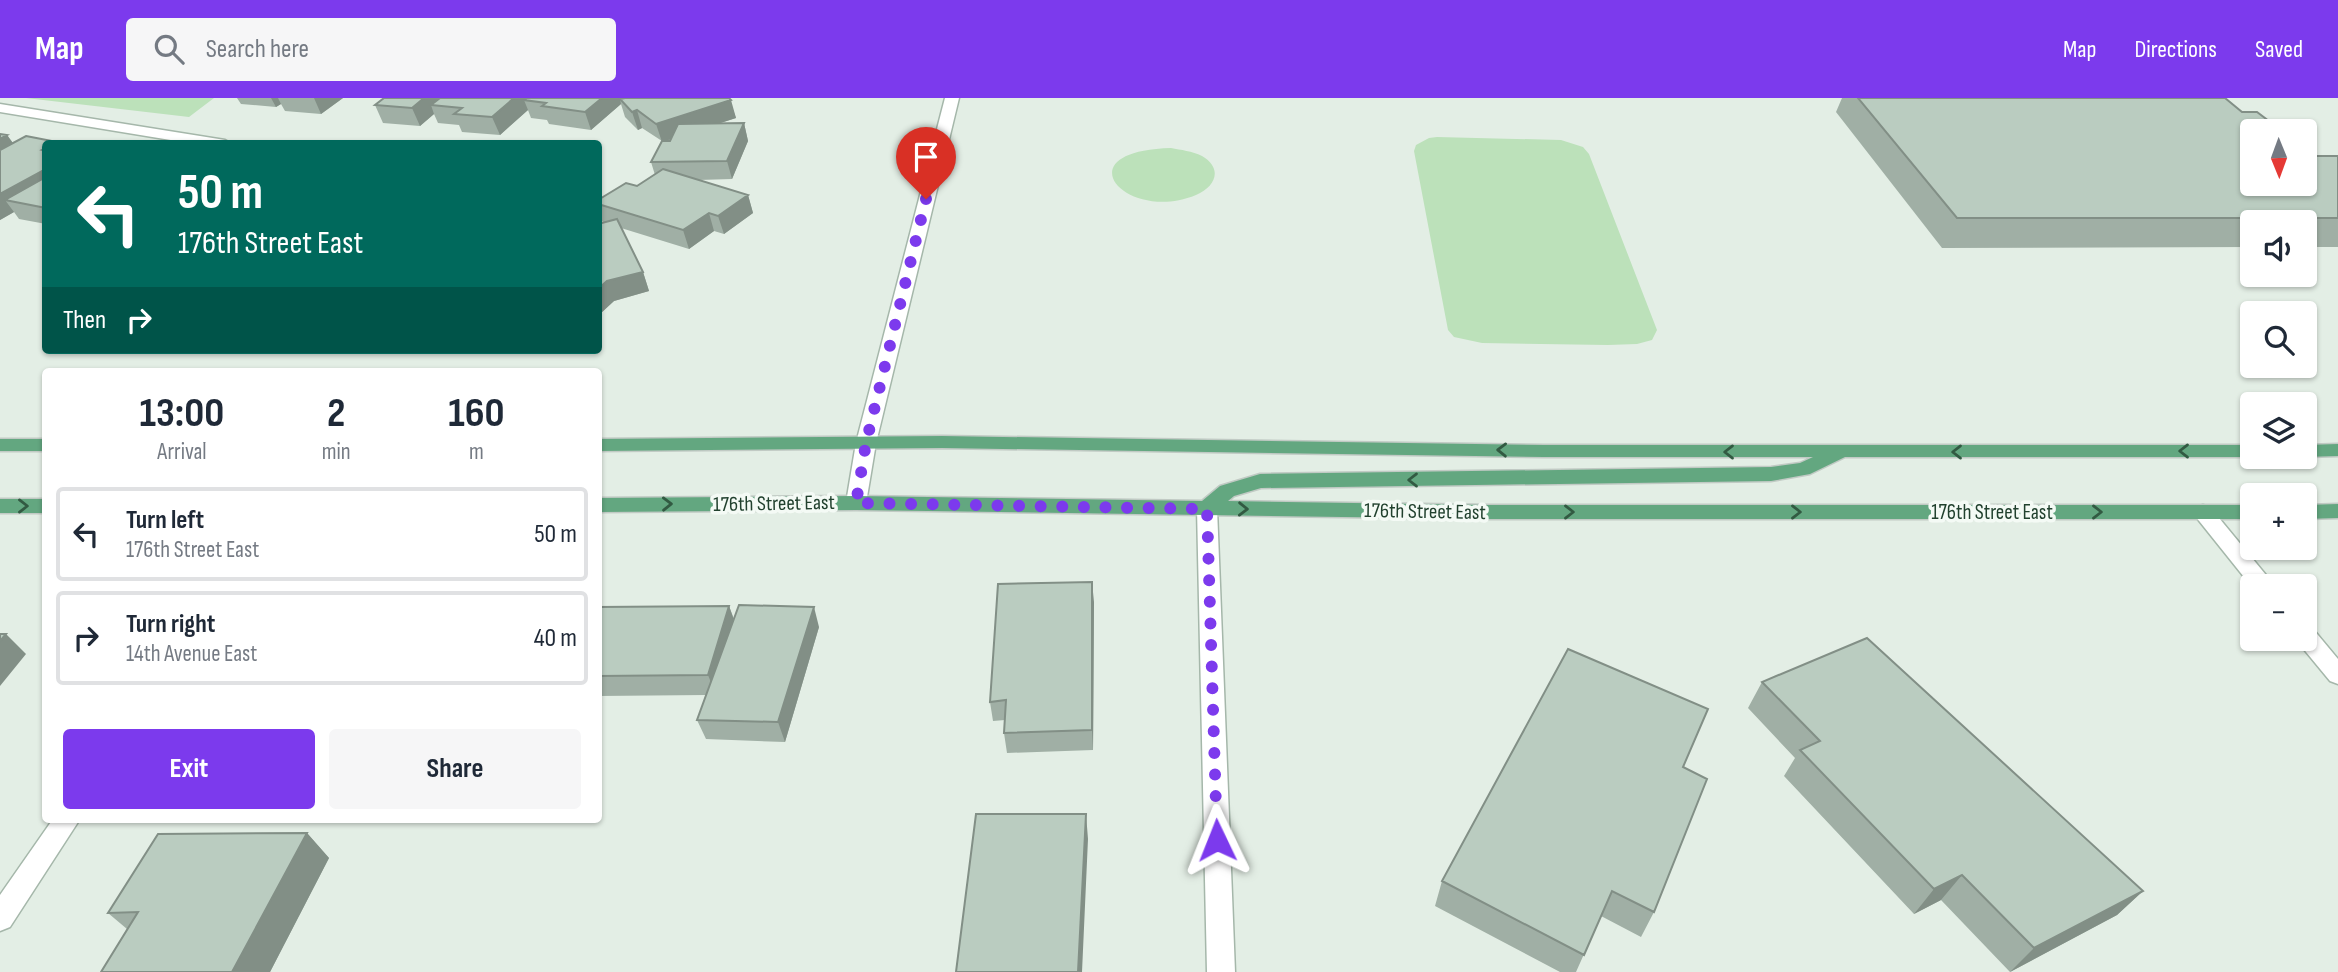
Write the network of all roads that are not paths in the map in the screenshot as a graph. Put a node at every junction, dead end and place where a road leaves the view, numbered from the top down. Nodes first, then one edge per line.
1 (951, 98) edge
2 (0, 108) edge
3 (200, 140) edge
4 (866, 443) junction
5 (0, 445) edge
6 (42, 445) edge
7 (602, 445) edge
8 (2338, 450) edge
9 (2240, 451) edge
10 (2317, 451) edge
11 (1844, 452) junction
12 (856, 503) junction
13 (602, 505) edge
14 (0, 506) edge
15 (42, 506) edge
16 (1207, 509) junction
17 (2338, 511) edge
18 (2203, 512) junction
19 (2240, 512) edge
20 (2317, 512) edge
21 (2254, 574) edge
22 (2317, 650) edge
23 (2338, 675) edge
24 (64, 823) edge
25 (0, 918) edge
26 (1221, 972) edge

1 - 4 street
2 - 3 street
4 - 7 main road
11 -> 4 main road
4 - 12 street
5 - 6 main road
8 - 10 main road
9 -> 11 main road
11 -> 16 main road
13 -> 12 main road, 176th Street East
12 - 16 main road, 176th Street East
14 -> 15 main road
16 -> 18 main road, 176th Street East
16 - 26 street
17 - 20 main road
18 - 19 main road, 176th Street East
18 - 21 street
22 - 23 street
24 - 25 street

